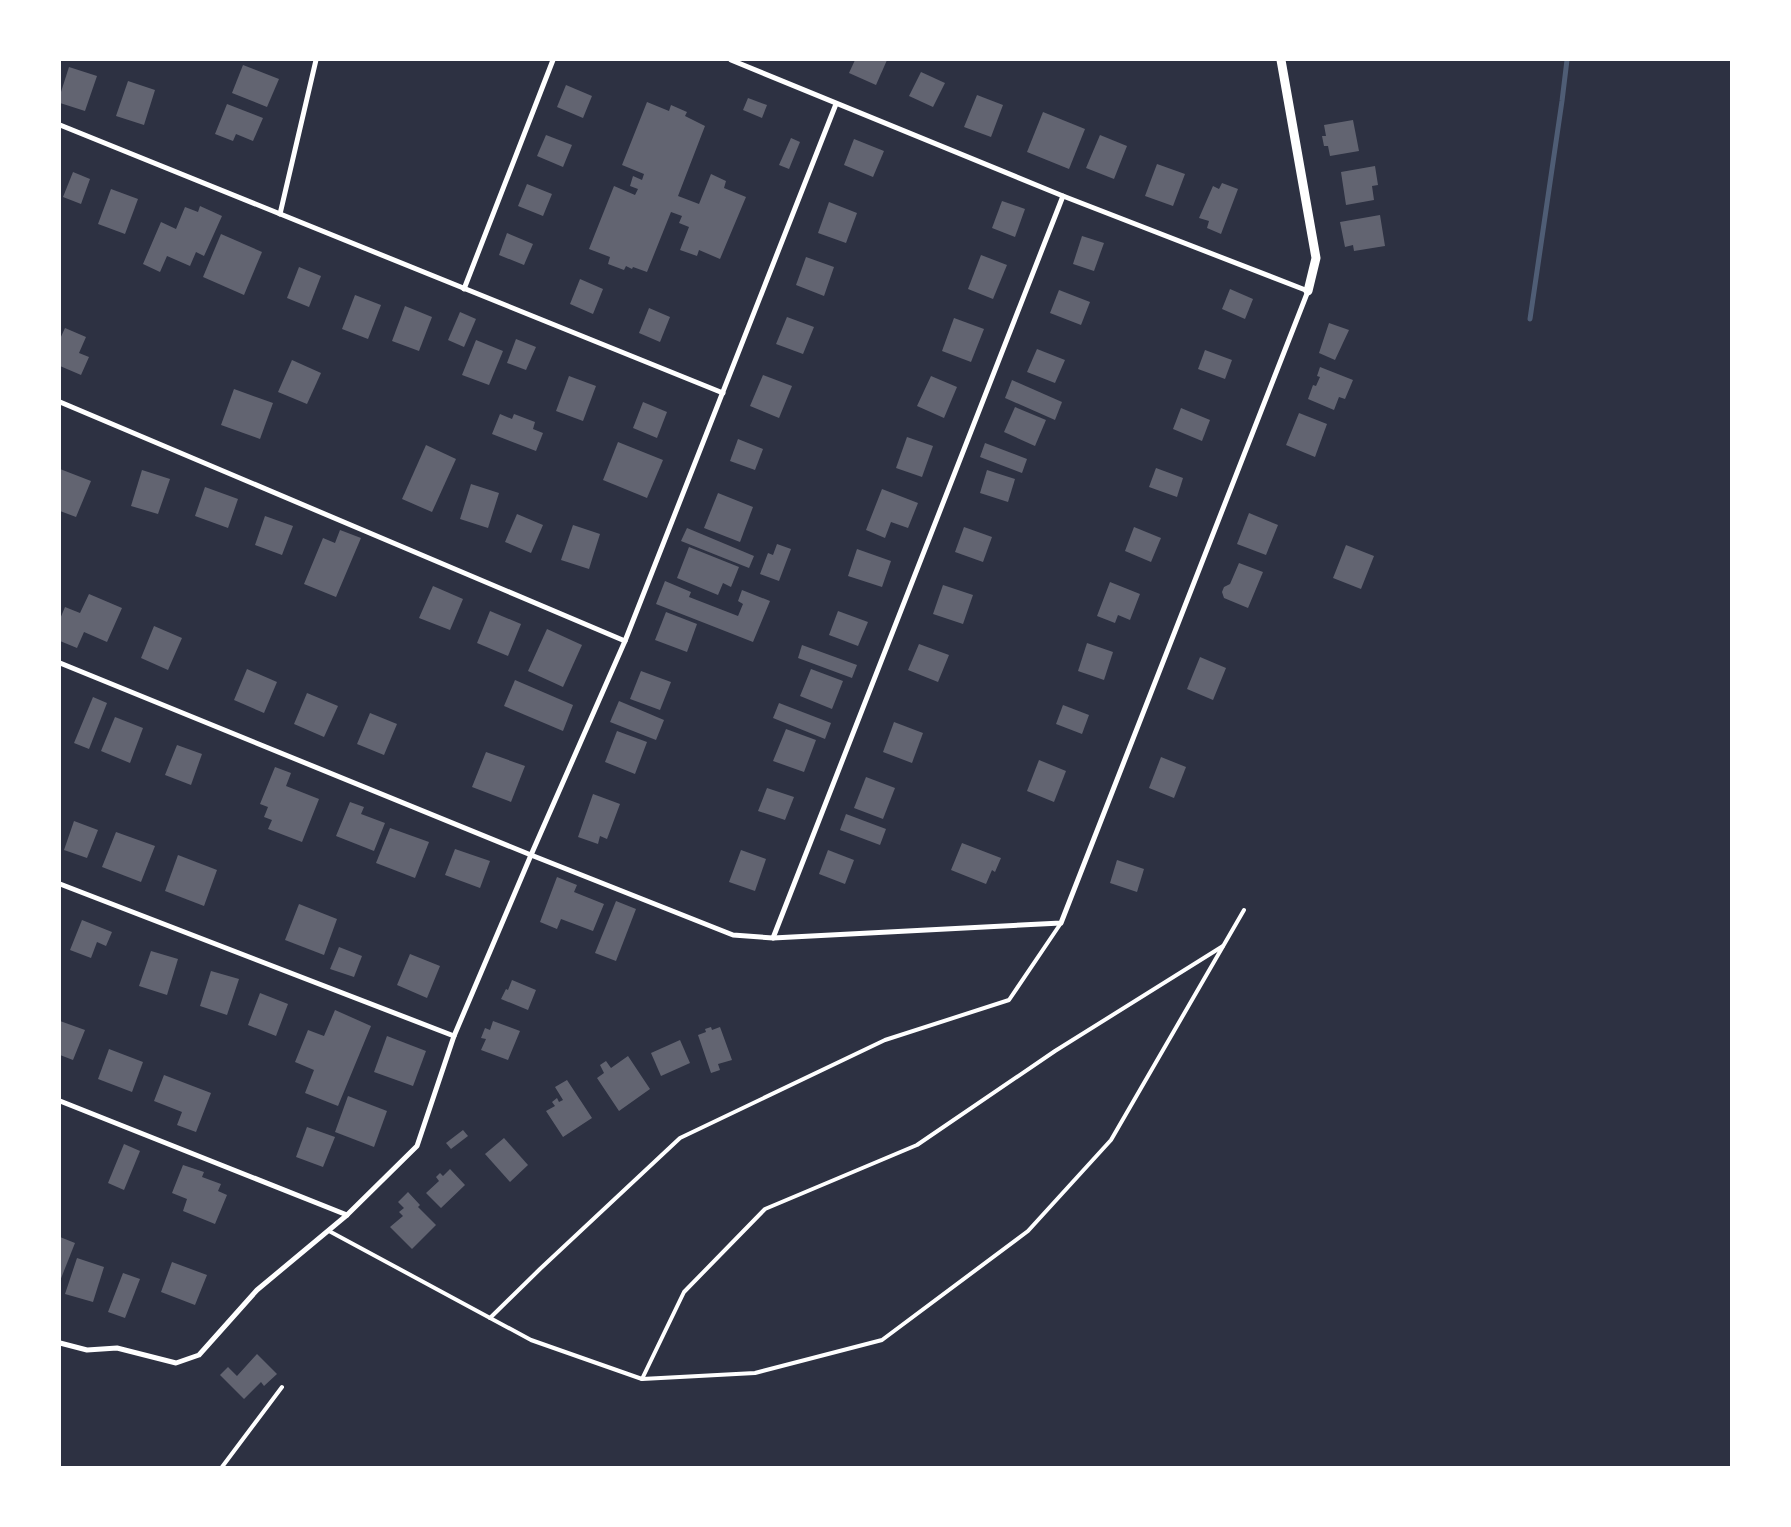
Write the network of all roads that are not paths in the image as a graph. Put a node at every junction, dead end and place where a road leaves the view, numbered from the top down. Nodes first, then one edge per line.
1 (316, 60) edge
2 (553, 60) edge
3 (731, 60) edge
4 (1281, 60) edge
5 (836, 104) junction
6 (60, 126) edge
7 (1062, 196) junction
8 (280, 214) junction
9 (464, 289) junction
10 (1308, 292) junction
11 (723, 393) junction
12 (60, 402) edge
13 (625, 642) junction
14 (60, 662) edge
15 (531, 855) junction
16 (60, 884) edge
17 (1244, 910) dead end
18 (1061, 923) junction
19 (773, 938) junction
20 (1224, 946) junction
21 (454, 1036) junction
22 (60, 1101) edge
23 (348, 1216) junction
24 (329, 1231) junction
25 (490, 1318) junction
26 (60, 1343) edge
27 (642, 1380) junction
28 (282, 1388) dead end
29 (222, 1467) edge

1 - 8 street
2 - 9 street
3 - 5 street
4 - 10 street
5 - 7 street
5 - 11 street
6 - 8 street
7 - 10 street
7 - 19 street
8 - 9 street
9 - 11 street
10 - 18 street
11 - 13 street
12 - 13 street
13 - 15 street
14 - 15 street
15 - 19 street
15 - 21 street
16 - 21 street
17 - 20 lane
18 - 19 street
18 - 25 lane
20 - 27 lane
20 - 27 lane
21 - 23 street
22 - 23 street
23 - 24 street
24 - 25 lane
24 - 26 street
25 - 27 lane
28 - 29 lane

